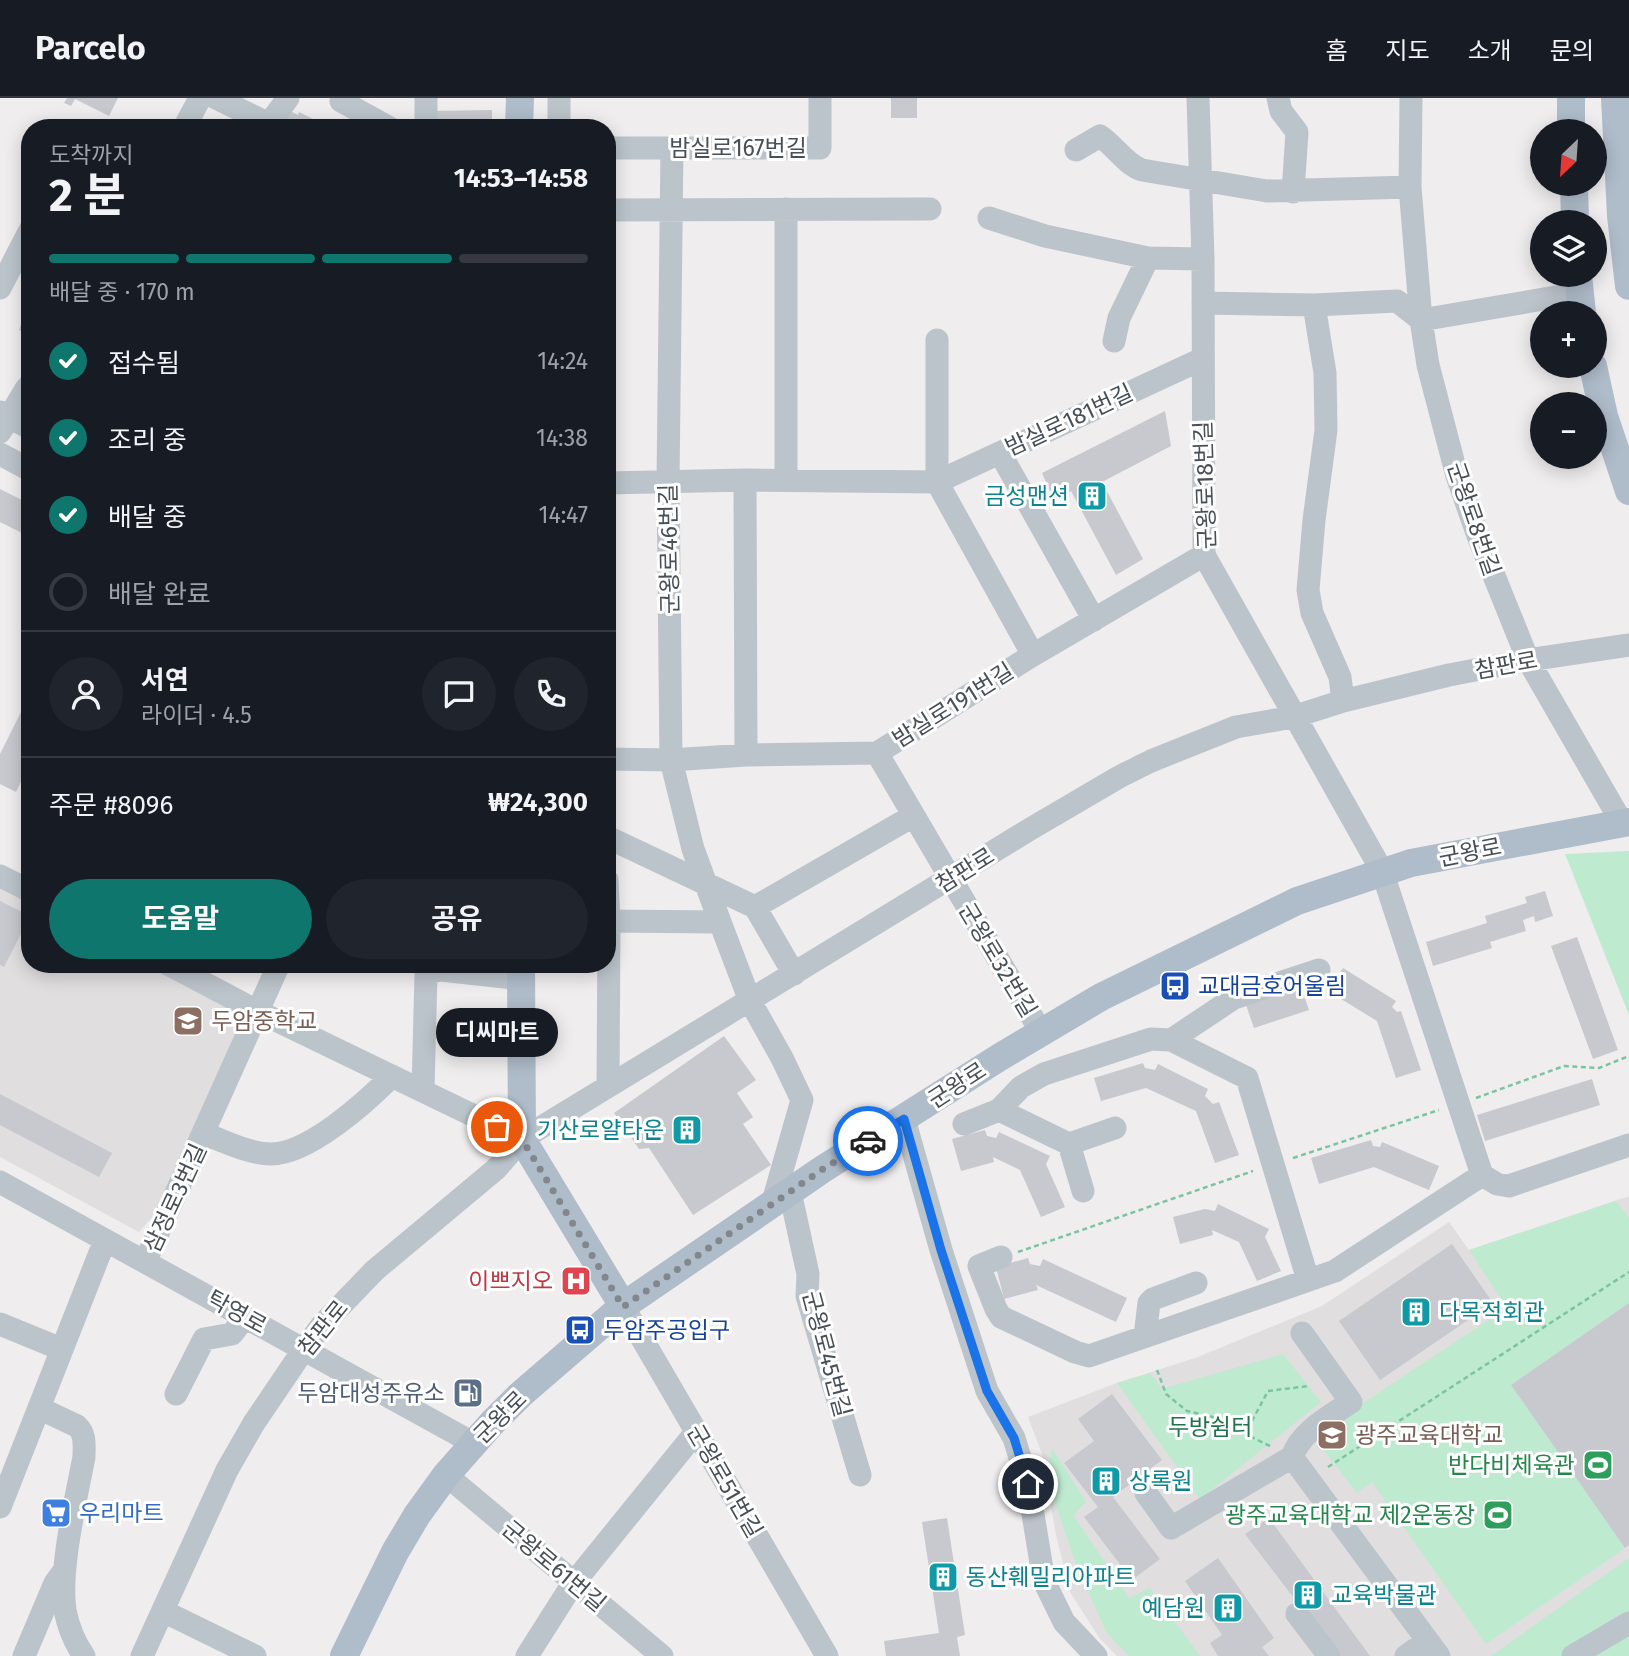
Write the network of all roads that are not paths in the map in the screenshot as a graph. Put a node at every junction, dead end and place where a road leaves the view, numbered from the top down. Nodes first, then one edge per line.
1 (200, 98) edge
2 (216, 98) edge
3 (288, 98) edge
4 (426, 98) edge
5 (520, 98) edge
6 (559, 98) edge
7 (820, 98) edge
8 (1198, 98) edge
9 (1278, 98) edge
10 (1411, 98) edge
11 (1571, 98) edge
12 (1615, 98) edge
13 (339, 99) edge
14 (189, 119) edge
15 (259, 119) edge
16 (273, 119) edge
17 (374, 119) edge
18 (426, 119) edge
19 (519, 119) edge
20 (559, 119) edge
21 (1571, 119) edge
22 (616, 148) edge
23 (673, 148) junction
24 (1076, 150) dead end
25 (1201, 180) junction
26 (1410, 187) junction
27 (1293, 192) junction
28 (786, 209) junction
29 (930, 209) dead end
30 (616, 210) edge
31 (672, 210) junction
32 (989, 218) dead end
33 (21, 239) edge
34 (8, 252) edge
35 (1148, 258) junction
36 (1203, 259) junction
37 (1629, 279) edge
38 (1629, 286) edge
39 (0, 288) edge
40 (1580, 294) edge
41 (1203, 303) junction
42 (1314, 305) junction
43 (1421, 320) junction
44 (937, 340) dead end
45 (1114, 341) dead end
46 (1202, 359) junction
47 (1596, 378) edge
48 (21, 397) edge
49 (3, 420) edge
50 (21, 425) edge
51 (1000, 453) junction
52 (0, 454) edge
53 (21, 465) edge
54 (745, 480) junction
55 (786, 480) junction
56 (668, 481) junction
57 (937, 482) junction
58 (616, 483) edge
59 (1629, 491) edge
60 (1204, 555) junction
61 (1094, 620) junction
62 (1629, 645) edge
63 (1033, 655) junction
64 (1528, 660) junction
65 (1343, 701) junction
66 (1293, 717) junction
67 (877, 753) junction
68 (746, 755) junction
69 (616, 759) edge
70 (671, 760) junction
71 (913, 816) junction
72 (1625, 823) edge
73 (616, 841) edge
74 (1382, 871) junction
75 (0, 876) edge
76 (950, 880) junction
77 (706, 883) junction
78 (21, 886) edge
79 (755, 908) junction
80 (616, 921) edge
81 (720, 922) junction
82 (1319, 970) dead end
83 (185, 973) edge
84 (275, 973) edge
85 (426, 973) edge
86 (521, 973) edge
87 (608, 973) edge
88 (794, 974) junction
89 (750, 1001) junction
90 (257, 1011) junction
91 (1041, 1032) junction
92 (1171, 1040) junction
93 (392, 1076) junction
94 (608, 1086) junction
95 (423, 1091) junction
96 (999, 1110) junction
97 (904, 1119) junction
98 (964, 1124) dead end
99 (1115, 1128) dead end
100 (204, 1134) junction
101 (522, 1139) junction
102 (1069, 1144) junction
103 (1629, 1145) edge
104 (1482, 1175) junction
105 (0, 1182) edge
106 (1083, 1191) dead end
107 (781, 1198) junction
108 (105, 1240) junction
109 (1001, 1257) road end
110 (145, 1262) junction
111 (1308, 1280) junction
112 (1196, 1283) dead end
113 (623, 1307) junction
114 (245, 1317) junction
115 (0, 1324) edge
116 (1302, 1333) dead end
117 (1145, 1336) junction
118 (61, 1349) junction
119 (304, 1349) junction
120 (176, 1394) dead end
121 (39, 1408) junction
122 (696, 1432) junction
123 (473, 1443) junction
124 (1292, 1457) junction
125 (446, 1475) junction
126 (860, 1475) dead end
127 (1146, 1493) dead end
128 (0, 1507) edge
129 (65, 1569) junction
130 (574, 1583) junction
131 (163, 1611) junction
132 (1297, 1614) dead end
133 (1629, 1623) edge
134 (1433, 1648) edge
135 (24, 1656) edge
136 (84, 1656) edge
137 (142, 1656) edge
138 (255, 1656) edge
139 (344, 1656) edge
140 (527, 1656) edge
141 (662, 1656) edge
142 (827, 1656) edge
143 (1096, 1656) edge
144 (1329, 1656) edge
145 (1406, 1656) edge
146 (1573, 1656) edge

1 - 14 street
2 - 15 street
3 - 16 street
4 - 18 street
5 - 19 main road
6 - 20 street
7 - 23 street, 밤실로167번길
8 - 25 street, 군왕로18번길
9 - 27 street
10 - 26 street, 군왕로8번길
11 - 21 main road
12 - 37 main road
13 - 17 street
22 - 23 street, 밤실로167번길
23 - 31 street, 군왕로46번길
24 - 25 street
25 - 27 street
25 - 36 street, 군왕로18번길
26 - 27 street
26 - 43 street, 군왕로8번길
28 - 29 street
28 - 31 street
28 - 55 street
30 - 31 street
31 - 56 street, 군왕로46번길
32 - 35 street
33 - 34 street
34 - 39 street
35 - 36 street
35 - 45 street
36 - 41 street, 군왕로18번길
37 - 38 main road
40 - 43 street
41 - 42 street
41 - 46 street, 군왕로18번길
42 - 43 street
42 - 65 street
43 - 64 street, 군왕로8번길
44 - 57 street
46 - 51 street, 밤실로181번길
46 - 60 street, 군왕로18번길
47 - 59 main road
48 - 49 street
49 - 50 street
51 - 57 street, 밤실로181번길
51 - 61 street
52 - 53 street
54 - 55 street, 밤실로181번길
54 - 56 street, 밤실로181번길
54 - 68 street
55 - 57 street, 밤실로181번길
56 - 58 street, 밤실로181번길
56 - 70 street, 군왕로46번길
57 - 63 street, 밤실로191번길
60 - 61 street, 밤실로191번길
60 - 66 street, 군왕로18번길
61 - 63 street, 밤실로191번길
62 - 64 street, 참판로
63 - 67 street, 밤실로191번길
64 - 65 street, 참판로
64 - 72 street, 군왕로8번길
65 - 66 street, 참판로
66 - 74 street, 군왕로18번길
66 - 76 street, 참판로
67 - 68 street, 밤실로191번길
67 - 71 street, 군왕로32번길
68 - 70 street, 밤실로191번길
69 - 70 street, 밤실로191번길
70 - 77 street, 군왕로46번길
71 - 76 street, 군왕로32번길
71 - 79 street
72 - 74 main road, 군왕로
73 - 77 street
74 - 91 main road, 군왕로
74 - 104 street, 군왕로18번길
75 - 78 street
76 - 88 street, 참판로
76 - 91 street, 군왕로32번길
77 - 79 street
77 - 81 street, 군왕로46번길
79 - 88 street
80 - 81 street
81 - 89 street, 군왕로46번길
82 - 92 street
83 - 90 street
84 - 90 street, 삼정로3번길
85 - 95 street
86 - 101 main road
87 - 94 street
88 - 89 street, 참판로
89 - 94 street, 참판로
89 - 107 street, 군왕로46번길
90 - 93 street
90 - 100 street, 삼정로3번길
91 - 97 main road, 군왕로
92 - 96 street
92 - 111 street
93 - 95 street
93 - 100 street, 삼정로3번길
94 - 101 street, 참판로
95 - 101 street
96 - 98 street
96 - 102 street
97 - 107 main road, 군왕로
97 - 143 street
99 - 102 street
100 - 110 street, 삼정로3번길
101 - 113 main road
101 - 119 street, 참판로
102 - 106 street
103 - 104 street
104 - 111 street
105 - 108 street, 탁영로
107 - 113 main road, 군왕로
107 - 126 street, 군왕로45번길
108 - 110 street, 탁영로
108 - 118 street
109 - 117 street
110 - 114 street, 탁영로
111 - 117 street
112 - 117 street
113 - 122 street, 군왕로51번길
113 - 123 main road, 군왕로
114 - 119 street, 탁영로
114 - 120 street
115 - 118 street
116 - 124 street
118 - 121 street
119 - 123 street, 탁영로
119 - 131 street, 참판로
121 - 128 street
121 - 129 street
122 - 130 street
122 - 142 street, 군왕로51번길
123 - 125 main road, 군왕로
124 - 127 street
124 - 134 street
125 - 130 street, 군왕로61번길
125 - 139 main road, 군왕로
129 - 135 street
129 - 136 street
130 - 140 street
130 - 141 street, 군왕로61번길
131 - 137 street, 참판로
131 - 138 street
132 - 144 street
133 - 146 street
134 - 145 street

